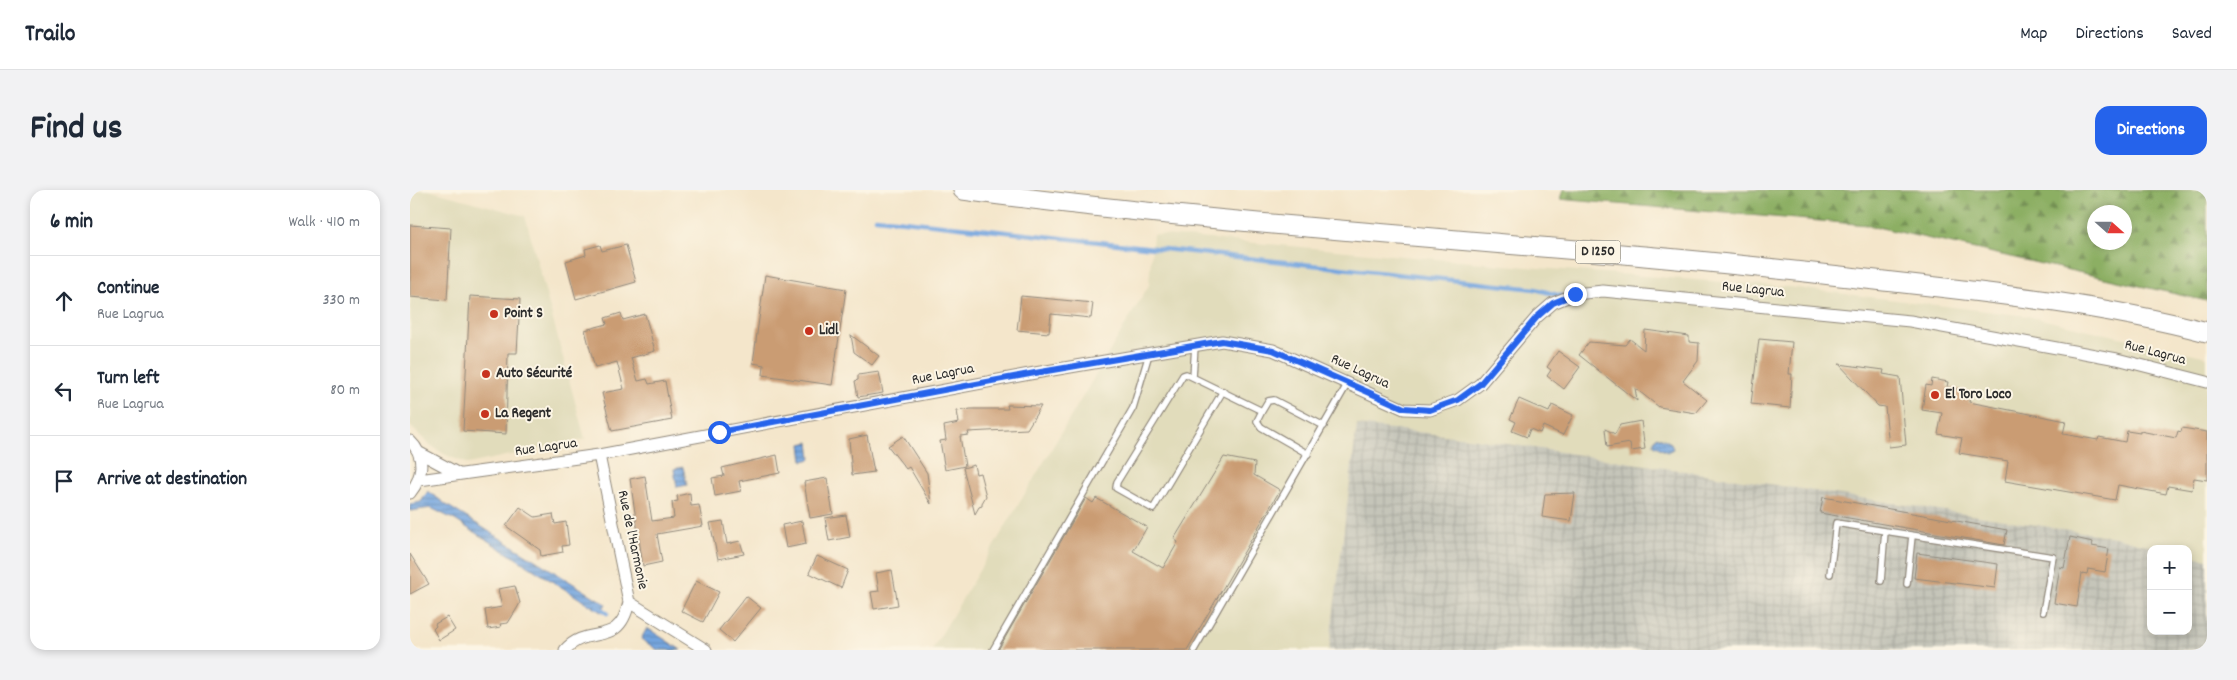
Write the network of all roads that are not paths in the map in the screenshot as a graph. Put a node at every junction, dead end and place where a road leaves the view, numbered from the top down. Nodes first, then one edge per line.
1 (963, 190) edge
2 (2207, 332) edge
3 (1195, 346) junction
4 (1149, 354) junction
5 (1193, 377) junction
6 (2207, 382) edge
7 (1348, 383) junction
8 (1222, 392) junction
9 (1262, 411) junction
10 (1324, 426) junction
11 (410, 441) edge
12 (418, 452) junction
13 (1308, 454) junction
14 (599, 455) junction
15 (461, 475) junction
16 (419, 480) junction
17 (410, 493) edge
18 (1885, 532) junction
19 (1912, 536) junction
20 (1830, 574) dead end
21 (1881, 581) dead end
22 (1907, 584) dead end
23 (629, 602) junction
24 (2043, 612) dead end
25 (565, 650) edge
26 (706, 650) edge
27 (993, 650) edge
28 (1194, 650) edge

1 - 2 main road, D 1250
3 - 4 street, Rue Lagrua
3 - 5 lane
3 - 7 street, Rue Lagrua
4 - 14 street, Rue Lagrua
4 - 27 lane
5 - 8 lane
5 - 8 lane
6 - 7 street, Rue Lagrua
7 - 10 lane
8 - 9 lane
9 - 10 lane
9 - 13 lane
10 - 13 lane
11 - 12 street
12 - 15 street
12 - 16 street
13 - 28 lane
14 - 15 street, Rue Lagrua
14 - 23 street, Rue de l'Harmonie
15 - 16 street, Rue Lagrua
16 - 17 street
18 - 19 lane
18 - 20 lane
18 - 21 lane
19 - 22 lane
19 - 24 lane
23 - 25 street
23 - 26 street, Rue de l'Harmonie

